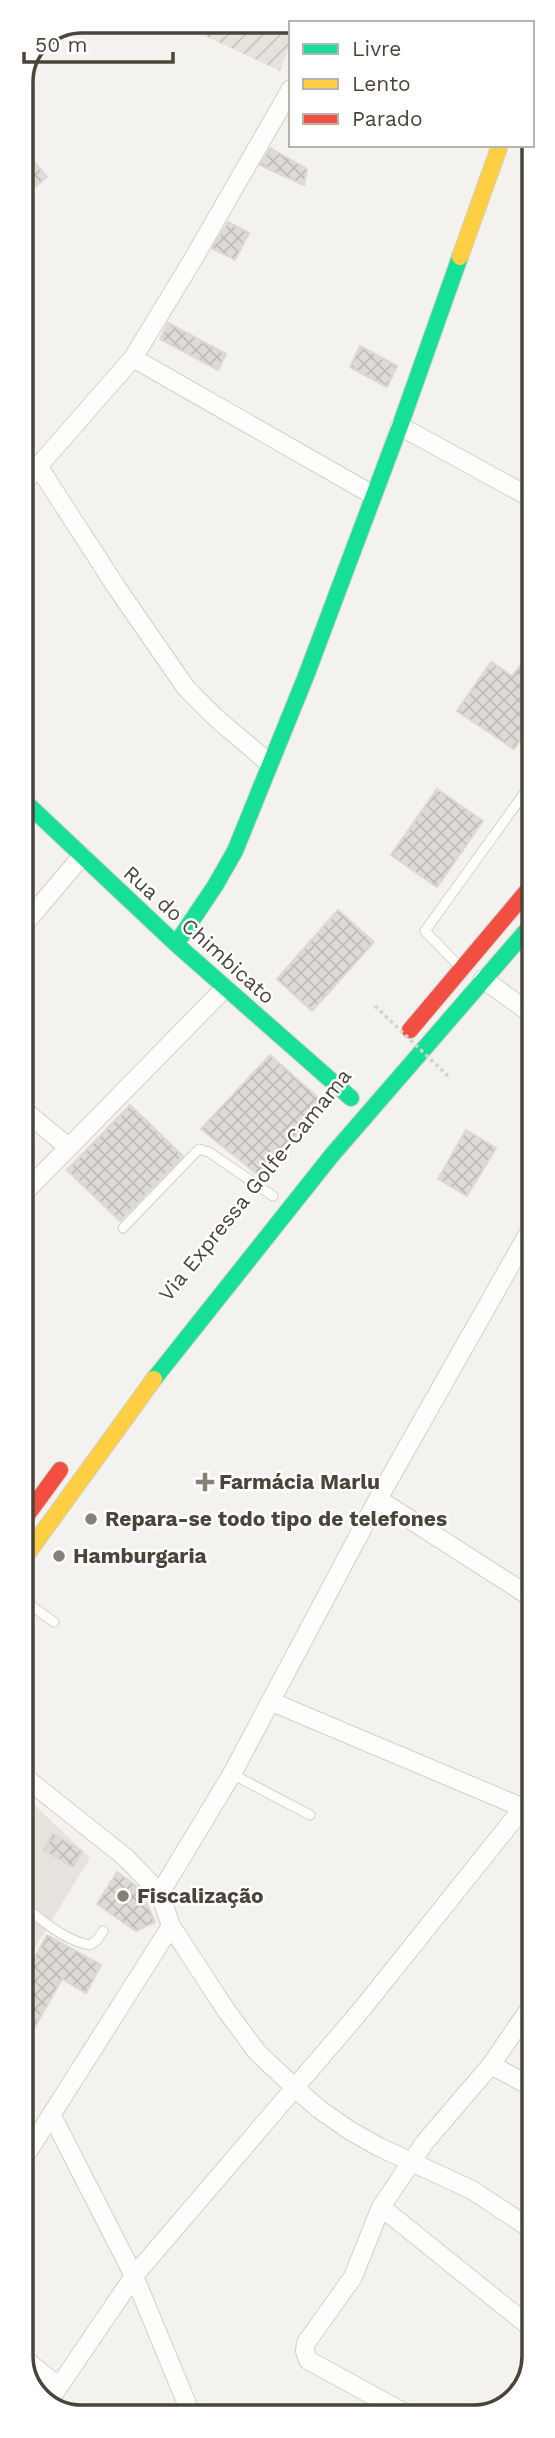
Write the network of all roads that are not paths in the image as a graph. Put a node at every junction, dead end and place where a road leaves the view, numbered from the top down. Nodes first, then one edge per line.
1 (289, 92) edge
2 (499, 147) edge
3 (133, 358) junction
4 (400, 426) junction
5 (38, 466) junction
6 (33, 472) edge
7 (522, 493) edge
8 (373, 495) junction
9 (269, 763) junction
10 (522, 796) edge
11 (33, 810) edge
12 (82, 856) junction
13 (522, 897) edge
14 (33, 914) edge
15 (522, 935) edge
16 (176, 944) junction
17 (461, 968) junction
18 (483, 979) junction
19 (225, 988) junction
20 (522, 1007) edge
21 (403, 1038) dead end
22 (351, 1098) dead end
23 (33, 1117) edge
24 (67, 1146) junction
25 (33, 1183) edge
26 (273, 1195) dead end
27 (123, 1228) dead end
28 (522, 1255) edge
29 (70, 1456) dead end
30 (378, 1499) junction
31 (33, 1507) edge
32 (33, 1546) edge
33 (522, 1591) edge
34 (33, 1607) edge
35 (54, 1622) dead end
36 (272, 1702) junction
37 (232, 1774) junction
38 (33, 1783) edge
39 (522, 1802) edge
40 (310, 1815) dead end
41 (522, 1815) edge
42 (160, 1892) junction
43 (33, 1913) edge
44 (171, 1926) junction
45 (103, 1931) dead end
46 (522, 2020) edge
47 (491, 2065) junction
48 (522, 2082) edge
49 (294, 2087) junction
50 (51, 2114) junction
51 (33, 2143) edge
52 (412, 2161) junction
53 (381, 2207) junction
54 (522, 2223) edge
55 (134, 2276) junction
56 (522, 2320) edge
57 (35, 2367) edge
58 (58, 2386) junction
59 (52, 2395) edge
60 (187, 2405) edge
61 (390, 2405) edge

1 - 3 street
2 - 4 main road
3 - 5 street
3 - 8 street
4 - 7 street
4 - 8 main road
5 - 6 street
5 - 9 street
8 - 9 main road
9 - 16 main road
10 - 17 lane
11 - 12 main road, Rua do Chimbicato
12 - 14 street
12 - 16 main road, Rua do Chimbicato
13 - 17 main road
15 - 18 main road, Via Expressa Golfe-Camama
16 - 19 main road, Rua do Chimbicato
17 - 21 main road
18 - 20 street
18 - 32 main road, Via Expressa Golfe-Camama
19 - 22 main road, Rua do Chimbicato
19 - 24 street
23 - 24 street
24 - 25 street
26 - 27 lane
28 - 30 street
29 - 31 main road
30 - 33 street
30 - 36 street
34 - 35 lane
36 - 37 street
36 - 39 street
37 - 40 lane
37 - 42 street
38 - 42 street
41 - 49 street
42 - 44 street
43 - 45 lane
44 - 49 street
44 - 50 street
46 - 47 street
47 - 48 street
47 - 52 street
49 - 52 street
49 - 55 street
50 - 51 street
50 - 55 street
52 - 53 street
52 - 54 street
53 - 56 street
53 - 61 street
55 - 58 street
55 - 60 street
57 - 58 street
58 - 59 street

